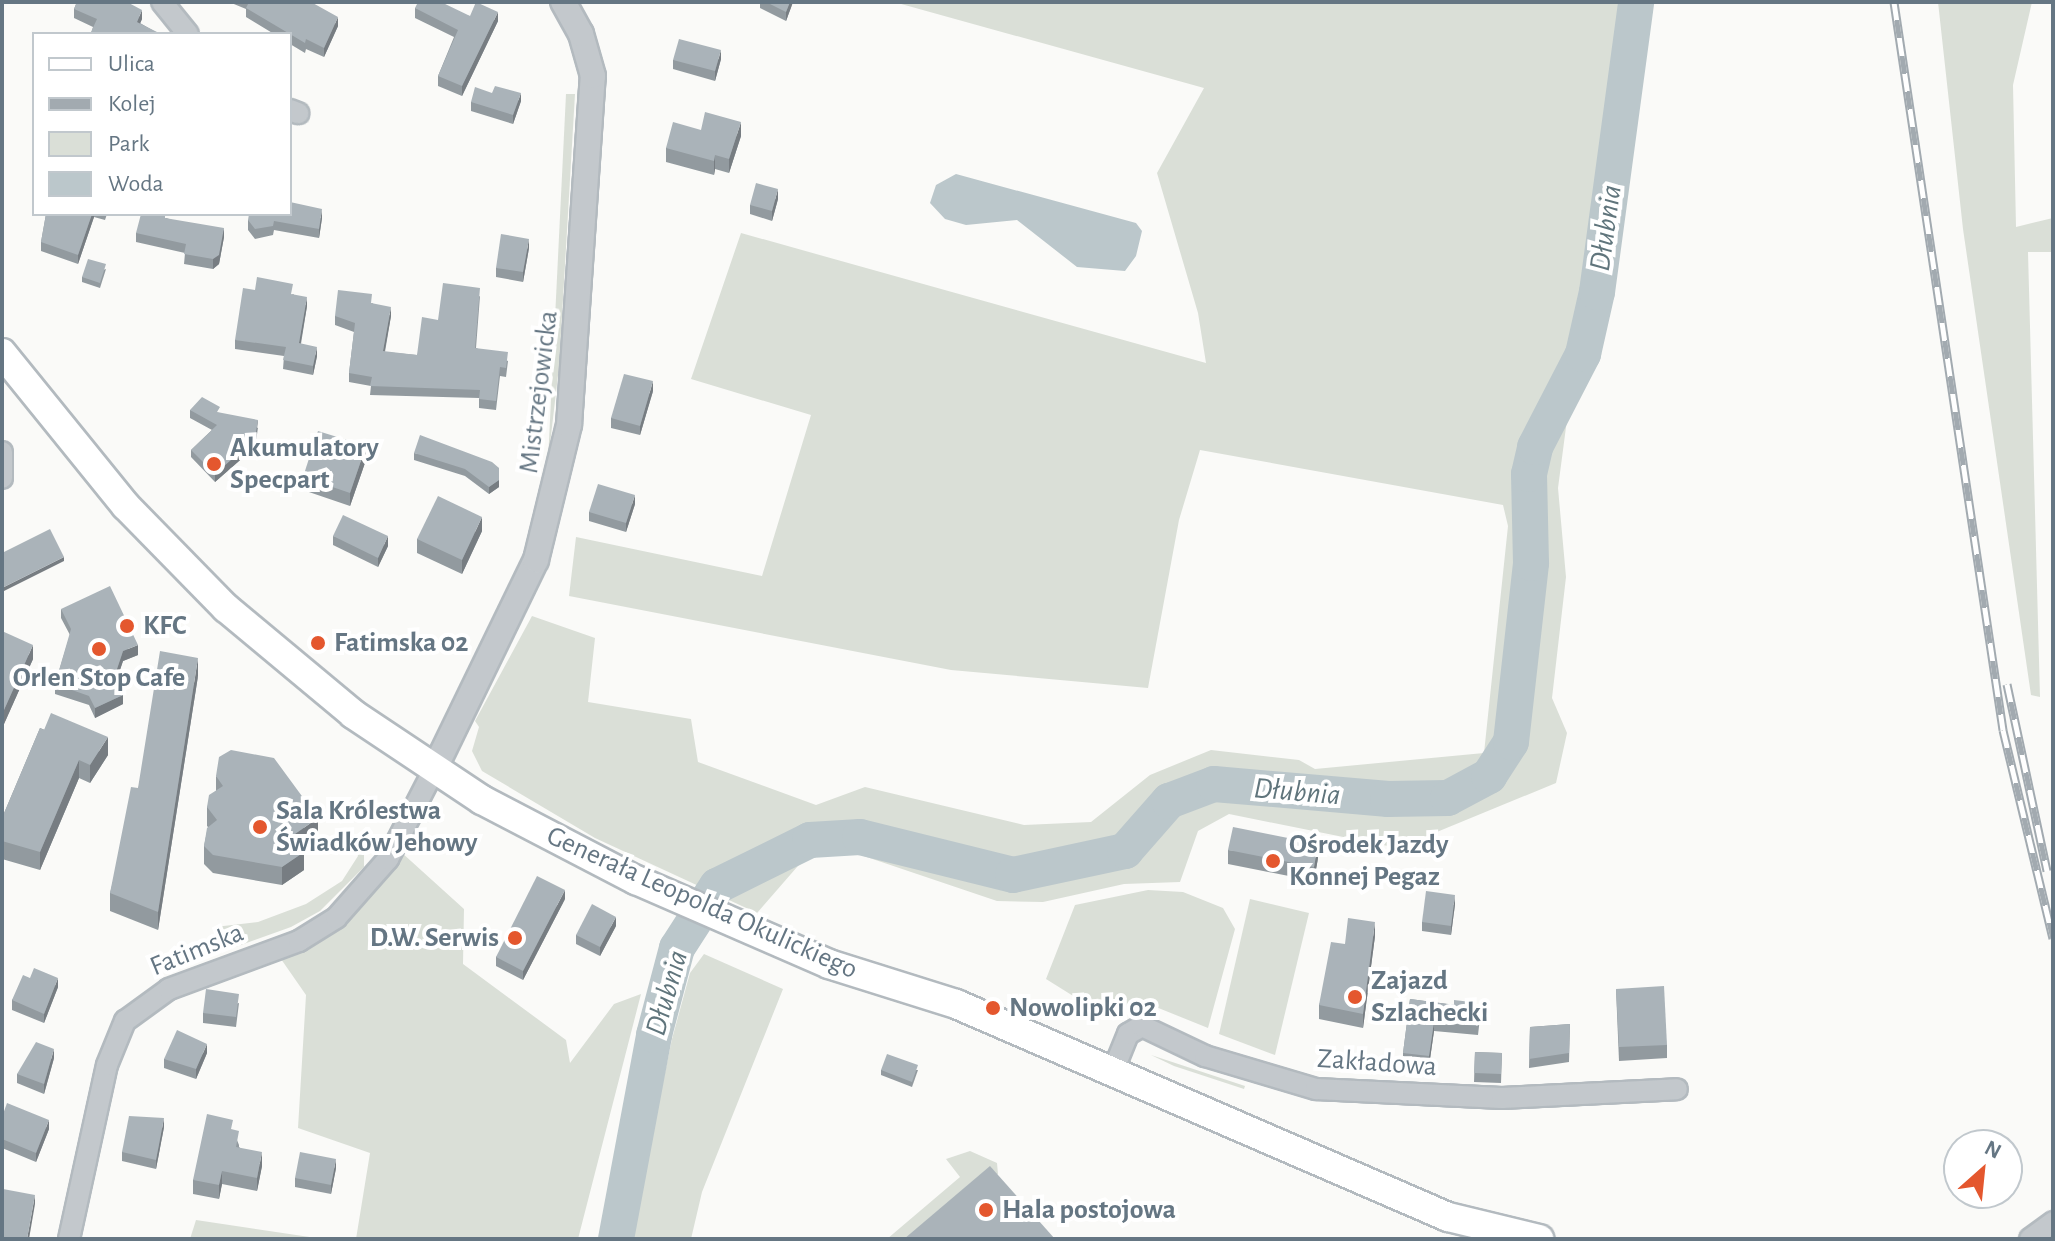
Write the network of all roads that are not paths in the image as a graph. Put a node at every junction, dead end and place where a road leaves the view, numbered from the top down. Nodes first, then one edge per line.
1 (162, 2) edge
2 (563, 2) edge
3 (186, 32) edge
4 (2, 353) edge
5 (2, 452) edge
6 (2, 478) edge
7 (434, 770) junction
8 (1113, 1071) junction
9 (1677, 1089) dead end
10 (2053, 1222) edge
11 (1524, 1238) edge
12 (69, 1239) edge
13 (2030, 1239) edge

1 - 3 street
2 - 7 street, Mistrzejowicka
4 - 7 main road, Generała Leopolda Okulickiego
5 - 6 street
7 - 8 main road, Generała Leopolda Okulickiego
7 - 12 street, Fatimska
8 - 9 street, Zakładowa
8 - 11 main road, Generała Leopolda Okulickiego
10 - 13 street

